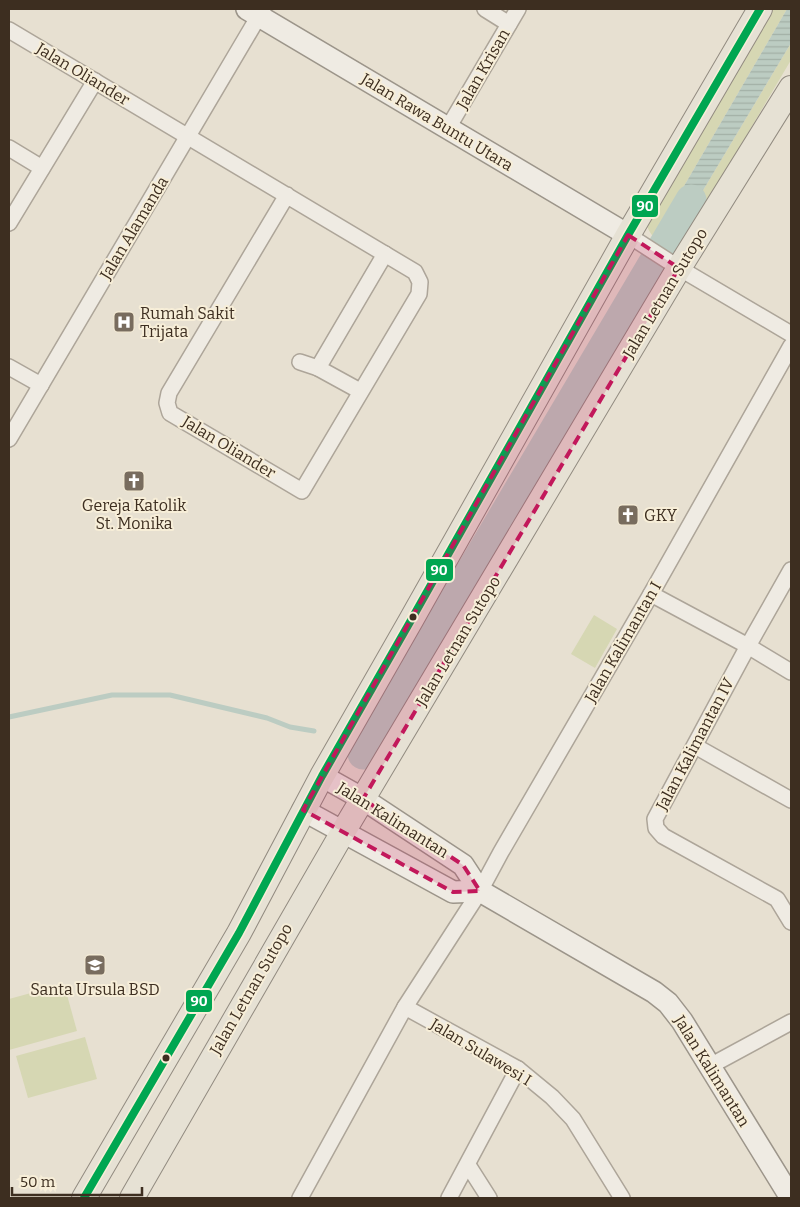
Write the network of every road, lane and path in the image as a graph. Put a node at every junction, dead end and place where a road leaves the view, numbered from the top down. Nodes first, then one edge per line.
1 (485, 9) edge
2 (518, 9) edge
3 (760, 9) edge
4 (256, 11) edge
5 (509, 24) junction
6 (9, 30) edge
7 (95, 81) junction
8 (791, 88) edge
9 (448, 128) junction
10 (189, 136) junction
11 (9, 148) edge
12 (42, 168) junction
13 (287, 195) junction
14 (9, 223) edge
15 (636, 239) junction
16 (385, 254) junction
17 (672, 263) junction
18 (791, 334) edge
19 (791, 346) edge
20 (300, 362) dead end
21 (9, 367) edge
22 (318, 368) junction
23 (41, 385) junction
24 (360, 392) junction
25 (9, 440) edge
26 (791, 570) edge
27 (651, 594) junction
28 (748, 646) junction
29 (791, 672) edge
30 (695, 746) junction
31 (322, 776) junction
32 (363, 799) junction
33 (791, 800) edge
34 (303, 810) junction
35 (343, 832) junction
36 (480, 891) junction
37 (791, 922) edge
38 (405, 1008) junction
39 (791, 1022) edge
40 (710, 1066) junction
41 (518, 1069) junction
42 (468, 1165) junction
43 (84, 1198) edge
44 (132, 1198) edge
45 (300, 1198) edge
46 (449, 1198) edge
47 (489, 1198) edge
48 (622, 1198) edge
49 (791, 1198) edge

1 - 5 street
2 - 5 street, Jalan Krisan
3 - 15 main road
4 - 9 street, Jalan Rawa Buntu Utara
4 - 10 street, Jalan Alamanda
5 - 9 street, Jalan Krisan
6 - 7 street, Jalan Oliander
7 - 10 street, Jalan Oliander
7 - 12 street
8 - 17 main road, Jalan Letnan Sutopo
9 - 15 street, Jalan Rawa Buntu Utara
10 - 13 street, Jalan Oliander
10 - 23 street, Jalan Alamanda
11 - 12 street
12 - 14 street
13 - 16 street, Jalan Oliander
13 - 24 street, Jalan Oliander
15 - 17 street
15 - 31 main road
16 - 22 street
16 - 24 street, Jalan Oliander
17 - 18 street
17 - 32 main road, Jalan Letnan Sutopo
19 - 27 street, Jalan Kalimantan I
20 - 22 street
21 - 23 street
22 - 24 street
23 - 25 street, Jalan Alamanda
26 - 28 street, Jalan Kalimantan IV
27 - 28 street
27 - 36 street, Jalan Kalimantan I
28 - 29 street
28 - 30 street, Jalan Kalimantan IV
30 - 33 street
30 - 37 street, Jalan Kalimantan IV
31 - 32 street, Jalan Kalimantan
31 - 34 main road
32 - 35 main road, Jalan Letnan Sutopo
32 - 36 street, Jalan Kalimantan
34 - 35 street, Jalan Kalimantan
34 - 43 main road
35 - 36 street, Jalan Kalimantan
35 - 44 main road, Jalan Letnan Sutopo
36 - 38 street, Jalan Kalimantan I
36 - 40 street, Jalan Kalimantan
38 - 41 street, Jalan Sulawesi I
38 - 45 street, Jalan Kalimantan I
39 - 40 street
40 - 49 street, Jalan Kalimantan
41 - 42 street
41 - 48 street, Jalan Sulawesi I
42 - 46 street
42 - 47 street

